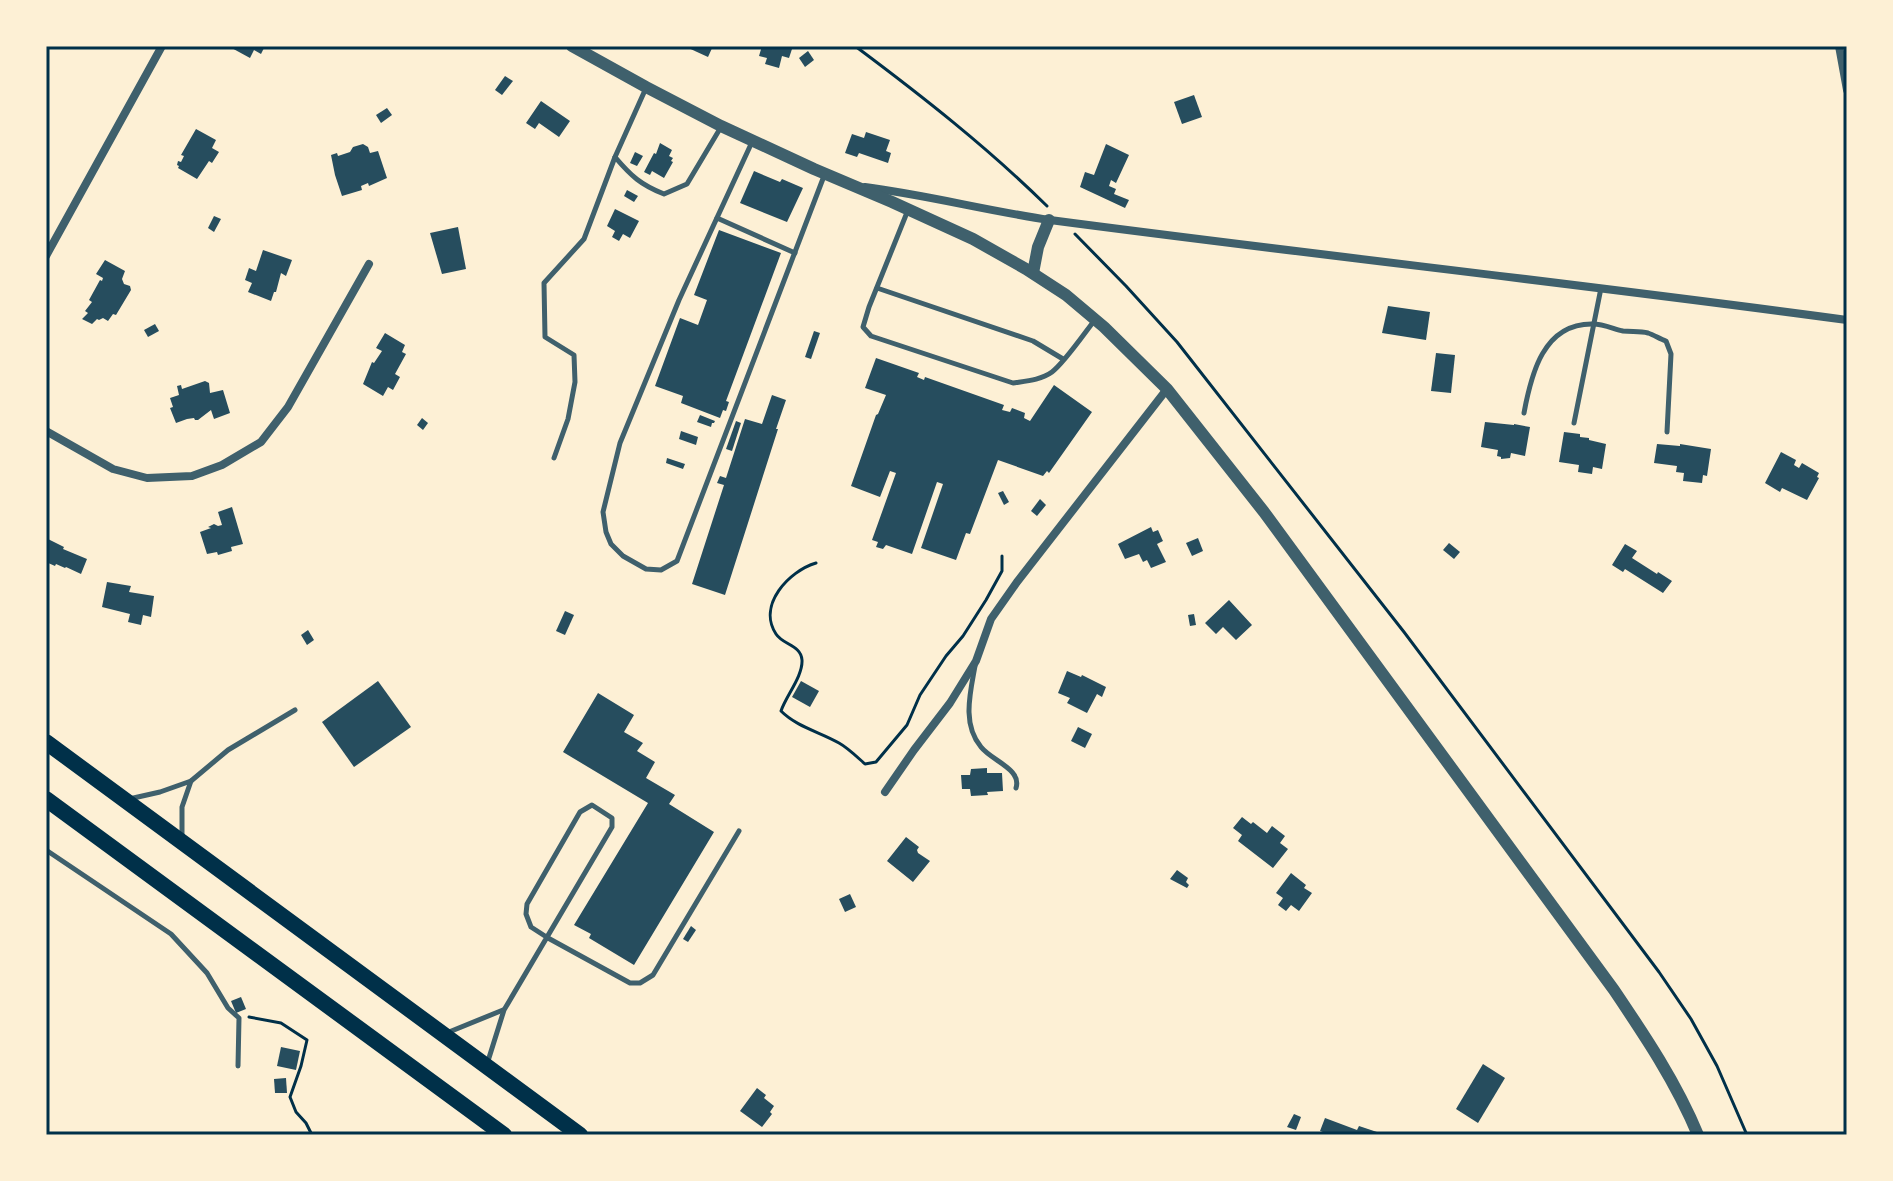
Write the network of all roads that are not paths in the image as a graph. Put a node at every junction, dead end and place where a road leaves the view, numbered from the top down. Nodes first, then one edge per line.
1 (162, 46) edge
2 (572, 46) edge
3 (1839, 46) edge
4 (646, 87) junction
5 (1847, 90) edge
6 (721, 126) junction
7 (753, 141) junction
8 (615, 157) junction
9 (825, 174) junction
10 (850, 185) junction
11 (909, 209) junction
12 (1048, 213) junction
13 (717, 218) junction
14 (795, 253) junction
15 (46, 256) edge
16 (369, 264) dead end
17 (1033, 273) junction
18 (877, 288) junction
19 (1601, 288) junction
20 (1095, 319) junction
21 (1847, 320) edge
22 (1594, 324) junction
23 (1063, 359) junction
24 (1167, 389) junction
25 (1524, 413) dead end
26 (1574, 423) dead end
27 (46, 431) edge
28 (1667, 432) dead end
29 (554, 458) dead end
30 (976, 661) junction
31 (295, 710) dead end
32 (46, 742) edge
33 (191, 781) junction
34 (1016, 788) dead end
35 (885, 792) dead end
36 (46, 799) edge
37 (124, 800) junction
38 (739, 831) dead end
39 (182, 843) junction
40 (46, 850) edge
41 (548, 938) junction
42 (504, 1010) junction
43 (444, 1034) junction
44 (238, 1066) dead end
45 (486, 1066) junction
46 (504, 1135) edge
47 (580, 1135) edge
48 (1698, 1135) edge

1 - 15 street
2 - 4 street
3 - 5 street
4 - 6 street
4 - 8 lane
6 - 7 street
6 - 8 lane
7 - 9 street
7 - 13 lane
8 - 29 lane
9 - 10 street
9 - 14 lane
10 - 11 street
10 - 12 street
11 - 17 street
11 - 18 lane
12 - 17 street
12 - 19 street
13 - 14 lane
13 - 14 lane
16 - 27 street
17 - 20 street
18 - 23 lane
18 - 23 lane
19 - 21 street
19 - 22 lane
20 - 23 lane
20 - 24 street
22 - 25 lane
22 - 26 lane
22 - 28 lane
24 - 30 street
24 - 48 street
30 - 34 lane
30 - 35 street
31 - 33 lane
32 - 37 highway
33 - 37 lane
33 - 39 lane
36 - 46 highway
37 - 39 highway
38 - 41 lane
39 - 43 highway
40 - 44 lane
41 - 41 lane
41 - 42 lane
42 - 43 lane
42 - 45 lane
43 - 45 highway
45 - 47 highway

